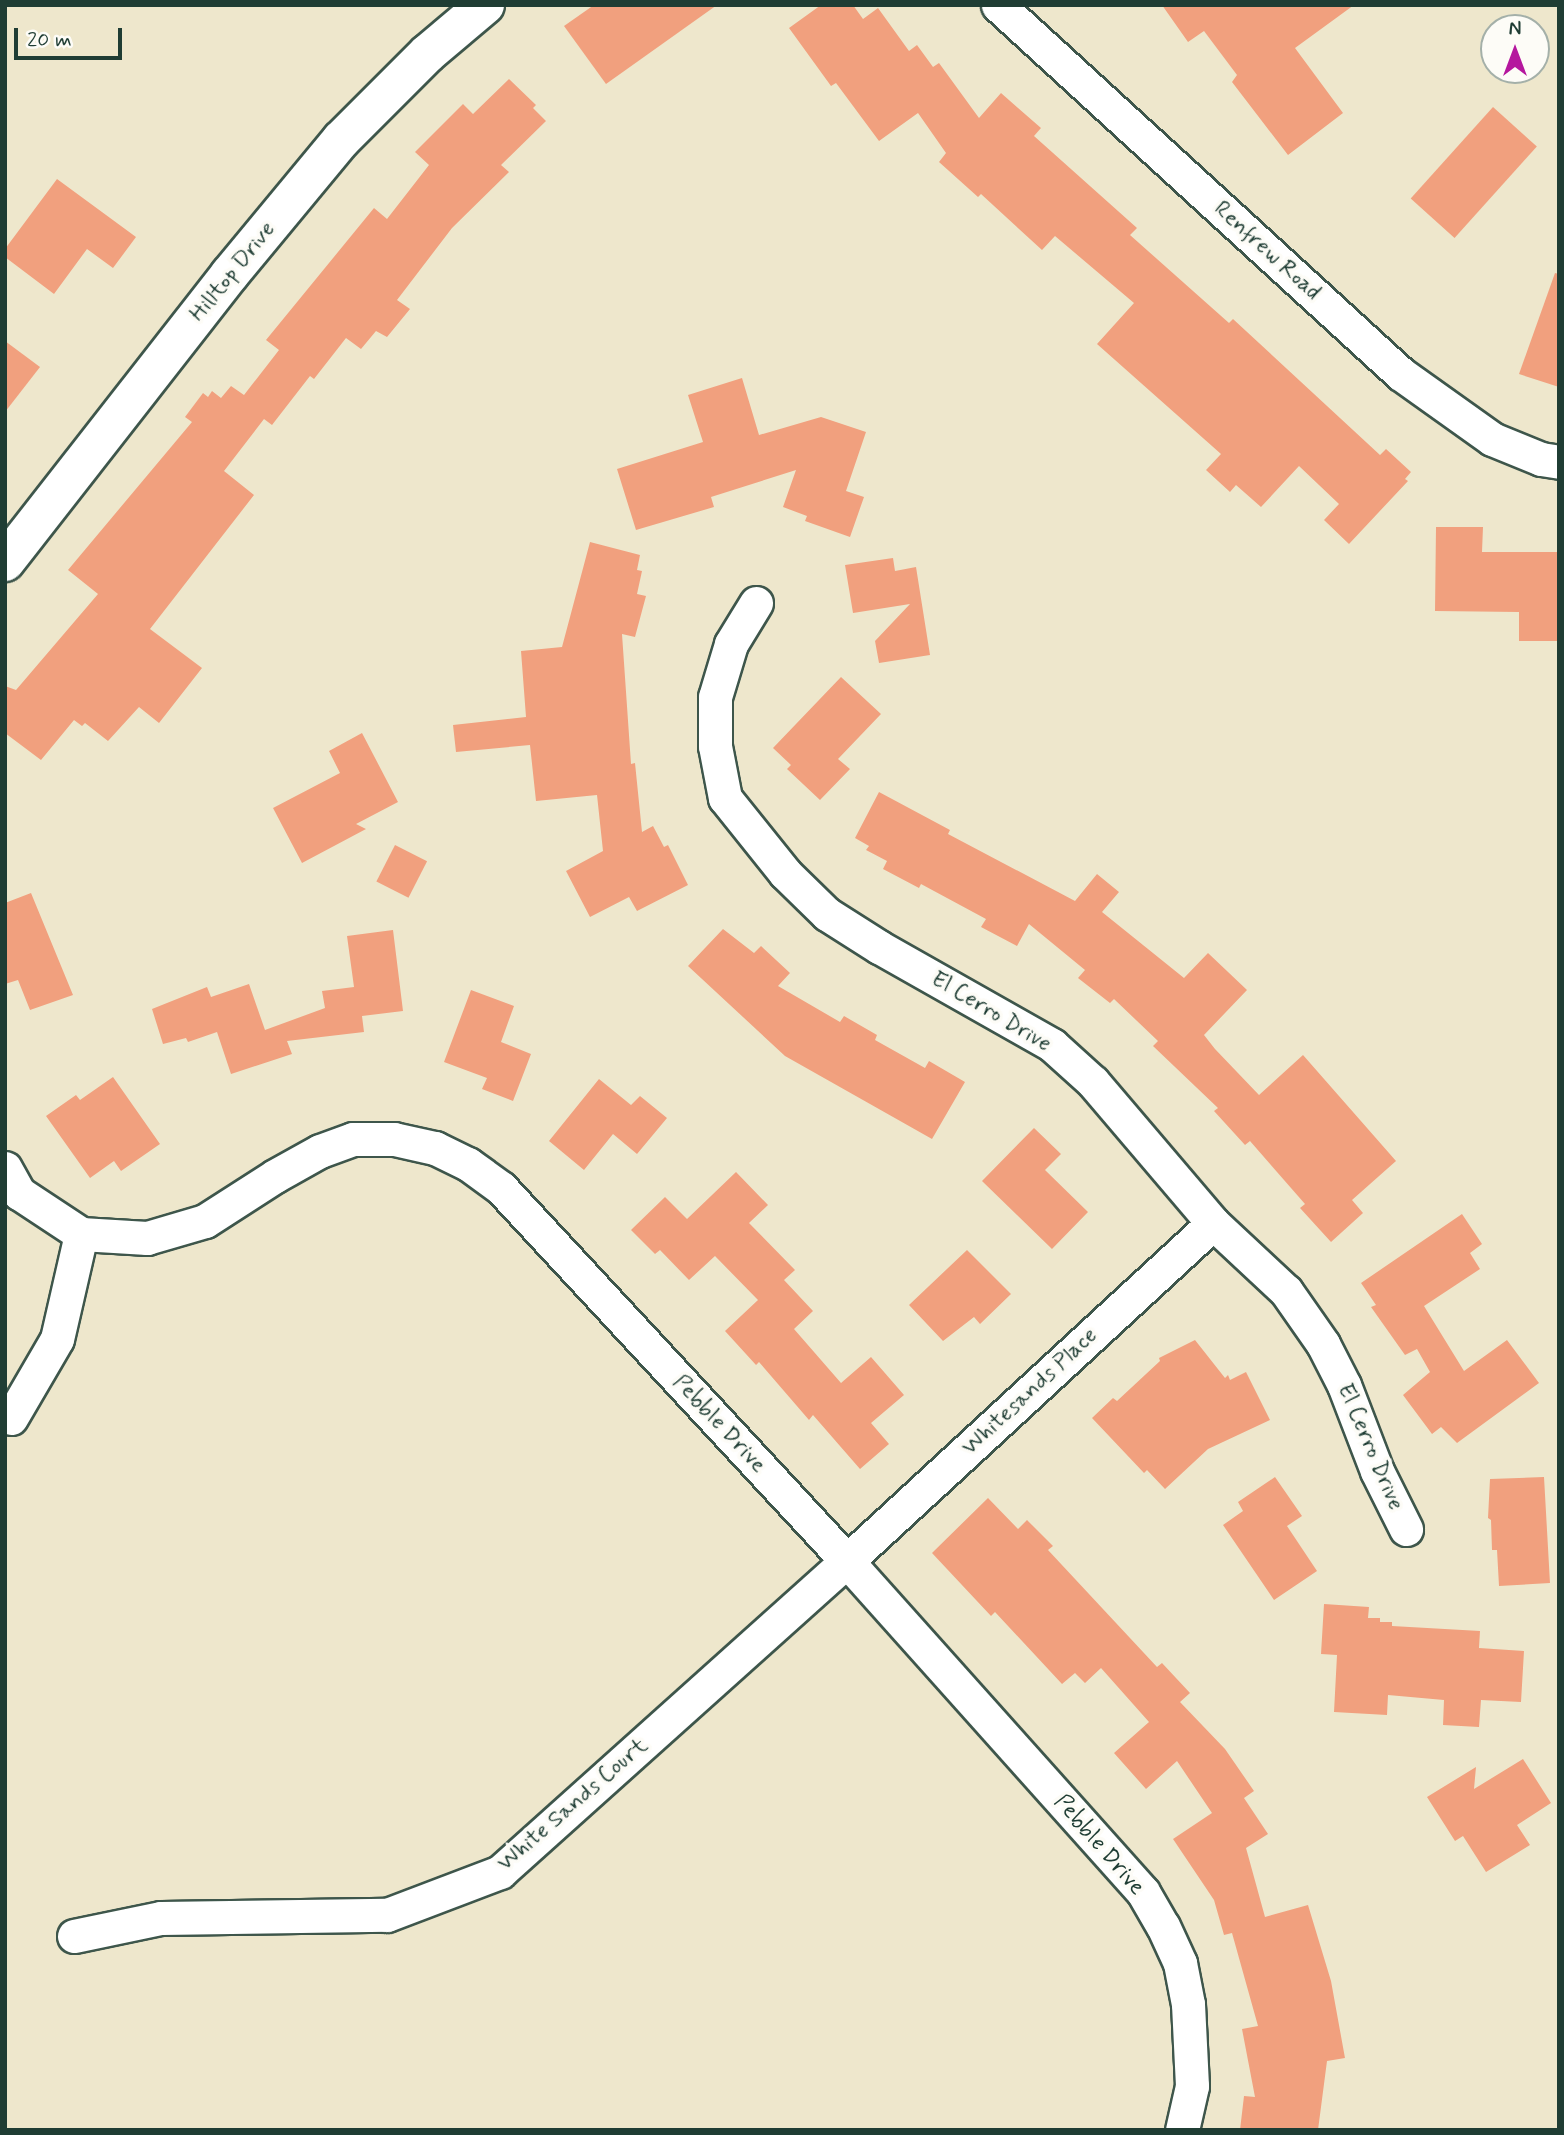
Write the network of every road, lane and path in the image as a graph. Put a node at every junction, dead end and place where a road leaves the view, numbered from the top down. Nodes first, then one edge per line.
1 (485, 5) edge
2 (998, 5) edge
3 (1559, 462) edge
4 (5, 562) edge
5 (756, 603) dead end
6 (5, 1168) edge
7 (1213, 1223) junction
8 (81, 1234) junction
9 (11, 1418) dead end
10 (1406, 1529) dead end
11 (846, 1561) junction
12 (74, 1936) dead end
13 (1182, 2130) edge

1 - 4 street, Hilltop Drive
2 - 3 street, Renfrew Road
5 - 7 street, El Cerro Drive
6 - 8 street
7 - 10 street, El Cerro Drive
7 - 11 street, Whitesands Place
8 - 9 street
8 - 11 street, Pebble Drive
11 - 12 street, White Sands Court
11 - 13 street, Pebble Drive

